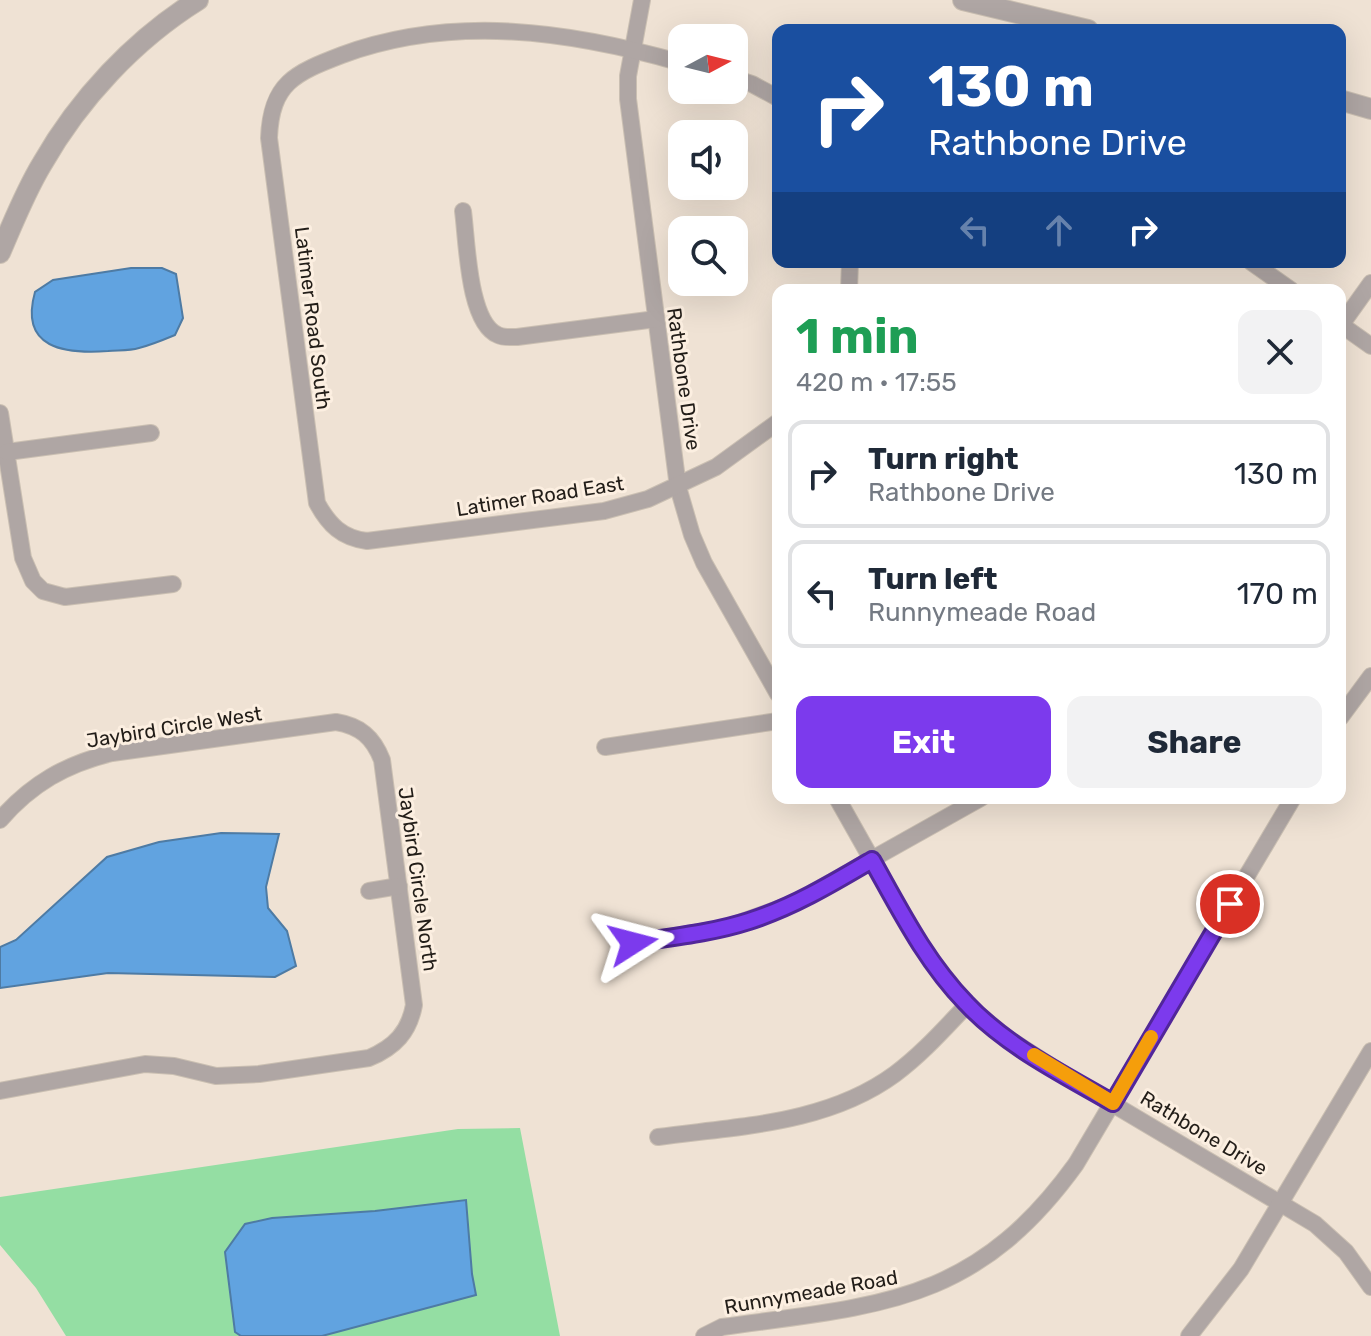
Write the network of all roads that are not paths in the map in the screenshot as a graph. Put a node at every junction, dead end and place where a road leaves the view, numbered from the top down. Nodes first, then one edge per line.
1 (198, 0) edge
2 (642, 0) edge
3 (963, 0) edge
4 (1034, 7) edge
5 (1074, 24) edge
6 (632, 49) junction
7 (668, 59) edge
8 (748, 83) edge
9 (772, 95) edge
10 (1346, 102) edge
11 (1371, 109) edge
12 (463, 211) dead end
13 (0, 253) edge
14 (1260, 268) edge
15 (1371, 283) edge
16 (1282, 284) edge
17 (1346, 316) edge
18 (656, 319) junction
19 (1346, 328) edge
20 (1371, 346) edge
21 (0, 413) edge
22 (772, 426) edge
23 (151, 433) dead end
24 (7, 452) junction
25 (678, 487) junction
26 (337, 531) joint
27 (173, 584) dead end
28 (1371, 676) edge
29 (772, 683) edge
30 (1346, 702) edge
31 (772, 722) edge
32 (370, 738) joint
33 (605, 747) dead end
34 (840, 804) edge
35 (970, 804) edge
36 (1289, 804) edge
37 (0, 820) edge
38 (872, 860) junction
39 (399, 886) junction
40 (369, 891) dead end
41 (633, 943) dead end
42 (967, 1005) junction
43 (1371, 1051) edge
44 (0, 1091) edge
45 (1113, 1103) junction
46 (658, 1137) dead end
47 (1281, 1203) junction
48 (1371, 1287) edge
49 (704, 1336) edge
50 (1189, 1336) edge

1 - 13 street
2 - 6 street, Rathbone Drive
3 - 4 street
4 - 5 street
6 - 7 street
6 - 18 street, Rathbone Drive
6 - 26 street, Latimer Road South
8 - 9 street
10 - 11 street
12 - 18 street
14 - 16 street
15 - 17 street
18 - 25 street, Rathbone Drive
19 - 20 street
21 - 24 street
22 - 25 street, Latimer Road East
23 - 24 street
24 - 27 street
25 - 26 street, Latimer Road East
25 - 29 street, Rathbone Drive
28 - 30 street
31 - 33 street
32 - 37 street, Jaybird Circle West
32 - 39 street, Jaybird Circle North
34 - 38 street, Rathbone Drive
35 - 38 street
36 - 45 street, Runnymeade Road
38 - 41 street
38 - 42 street, Rathbone Drive
39 - 40 street
39 - 44 street, Jaybird Circle North
42 - 45 street, Rathbone Drive
42 - 46 street
43 - 47 street
45 - 47 street, Rathbone Drive
45 - 49 street, Runnymeade Road
47 - 48 street, Rathbone Drive
47 - 50 street

